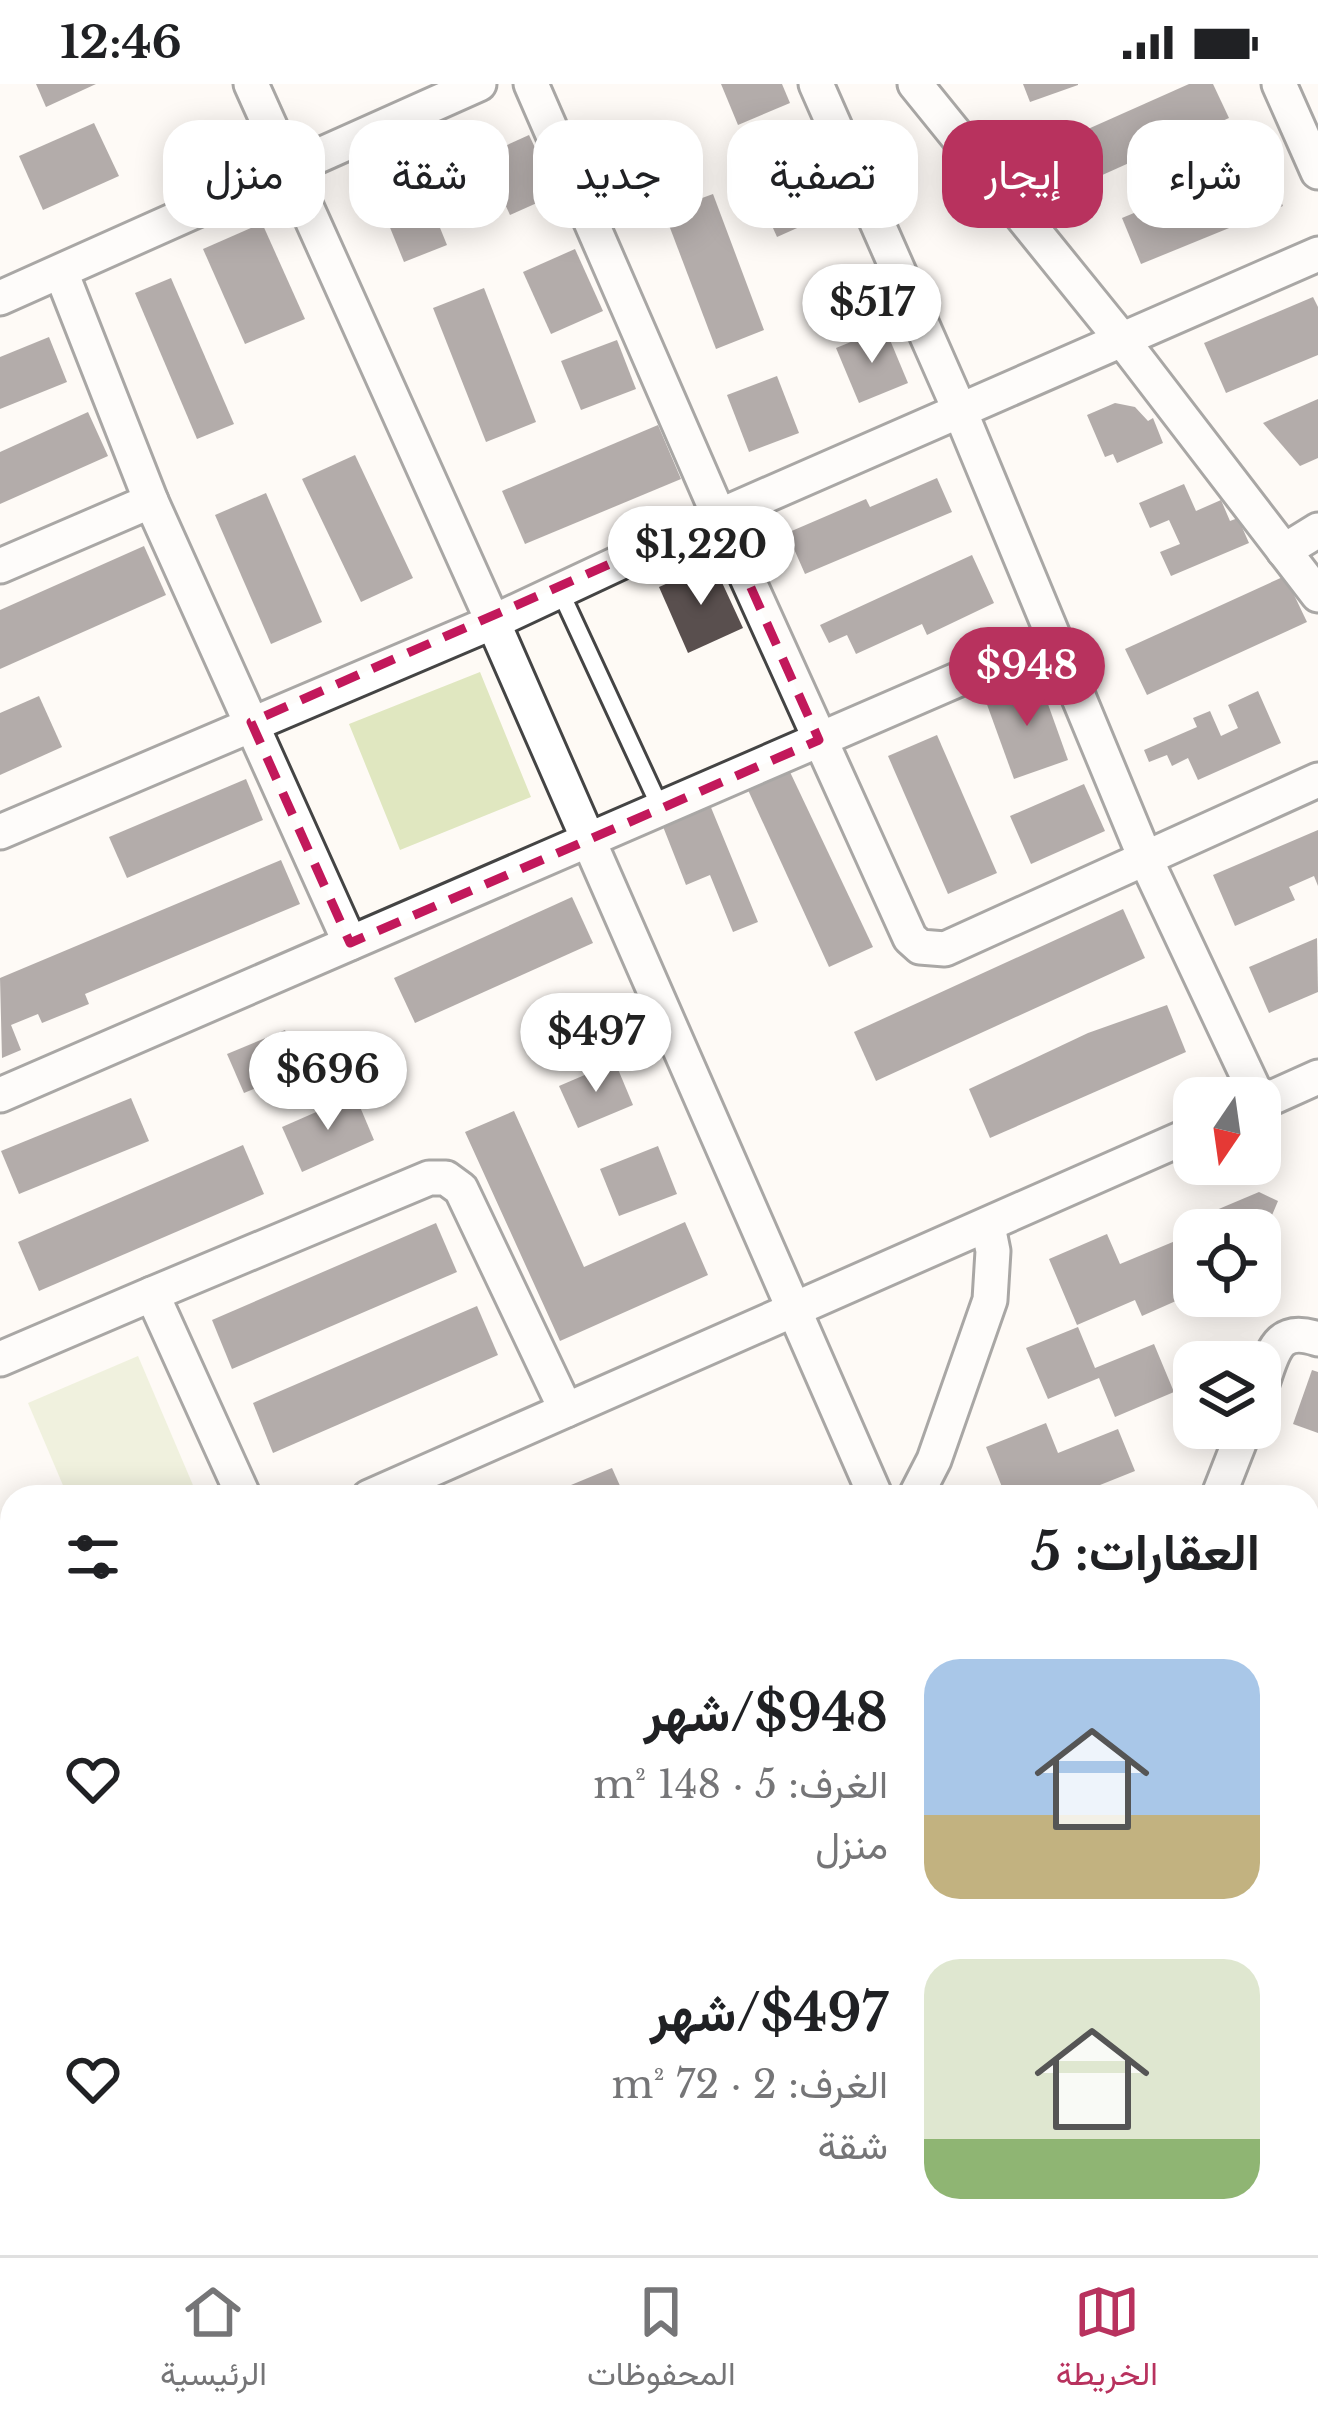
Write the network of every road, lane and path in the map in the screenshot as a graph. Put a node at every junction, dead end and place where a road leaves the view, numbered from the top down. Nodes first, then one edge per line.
1 (251, 84) edge
2 (479, 84) edge
3 (531, 84) edge
4 (816, 84) edge
5 (915, 84) edge
6 (1279, 84) edge
7 (267, 120) edge
8 (325, 154) edge
9 (1318, 172) edge
10 (163, 226) edge
11 (315, 228) edge
12 (1318, 254) edge
13 (61, 272) junction
14 (0, 298) edge
15 (1123, 341) junction
16 (960, 411) junction
17 (152, 501) junction
18 (719, 516) junction
19 (1318, 530) edge
20 (1284, 550) junction
21 (0, 566) edge
22 (560, 591) junction
23 (1318, 595) edge
24 (493, 622) junction
25 (1054, 638) junction
26 (251, 722) junction
27 (819, 740) junction
28 (1318, 780) edge
29 (661, 809) junction
30 (0, 832) edge
31 (588, 840) junction
32 (1146, 860) junction
33 (350, 943) junction
34 (1249, 1077) edge
35 (1318, 1077) edge
36 (1281, 1092) edge
37 (0, 1094) edge
38 (1173, 1142) edge
39 (988, 1226) junction
40 (152, 1294) junction
41 (793, 1311) junction
42 (1318, 1340) edge
43 (1281, 1341) edge
44 (0, 1359) edge
45 (566, 1410) junction
46 (1237, 1449) edge
47 (239, 1485) edge
48 (397, 1485) edge
49 (871, 1485) edge
50 (921, 1485) edge
51 (1223, 1485) edge

1 - 7 street
2 - 8 street
3 - 18 street
4 - 16 street
5 - 15 street
6 - 9 street
10 - 13 street
11 - 24 street
12 - 15 street
13 - 14 street
13 - 17 street
15 - 16 street
15 - 20 street
16 - 18 street
16 - 25 street
17 - 21 street
17 - 26 street
18 - 22 street
18 - 27 street
19 - 20 street
20 - 23 street
22 - 24 street
22 - 29 lane
24 - 26 street
24 - 31 street
25 - 27 street
25 - 32 street
26 - 30 street
26 - 33 street
27 - 29 street
27 - 32 street
28 - 32 street
29 - 31 street
31 - 33 street
31 - 41 street
32 - 34 street
33 - 37 street
35 - 36 street
38 - 39 street
39 - 41 street
39 - 50 street
40 - 44 street
40 - 45 street
40 - 47 street
41 - 45 street
41 - 49 street
42 - 43 street
45 - 48 street
46 - 51 street

